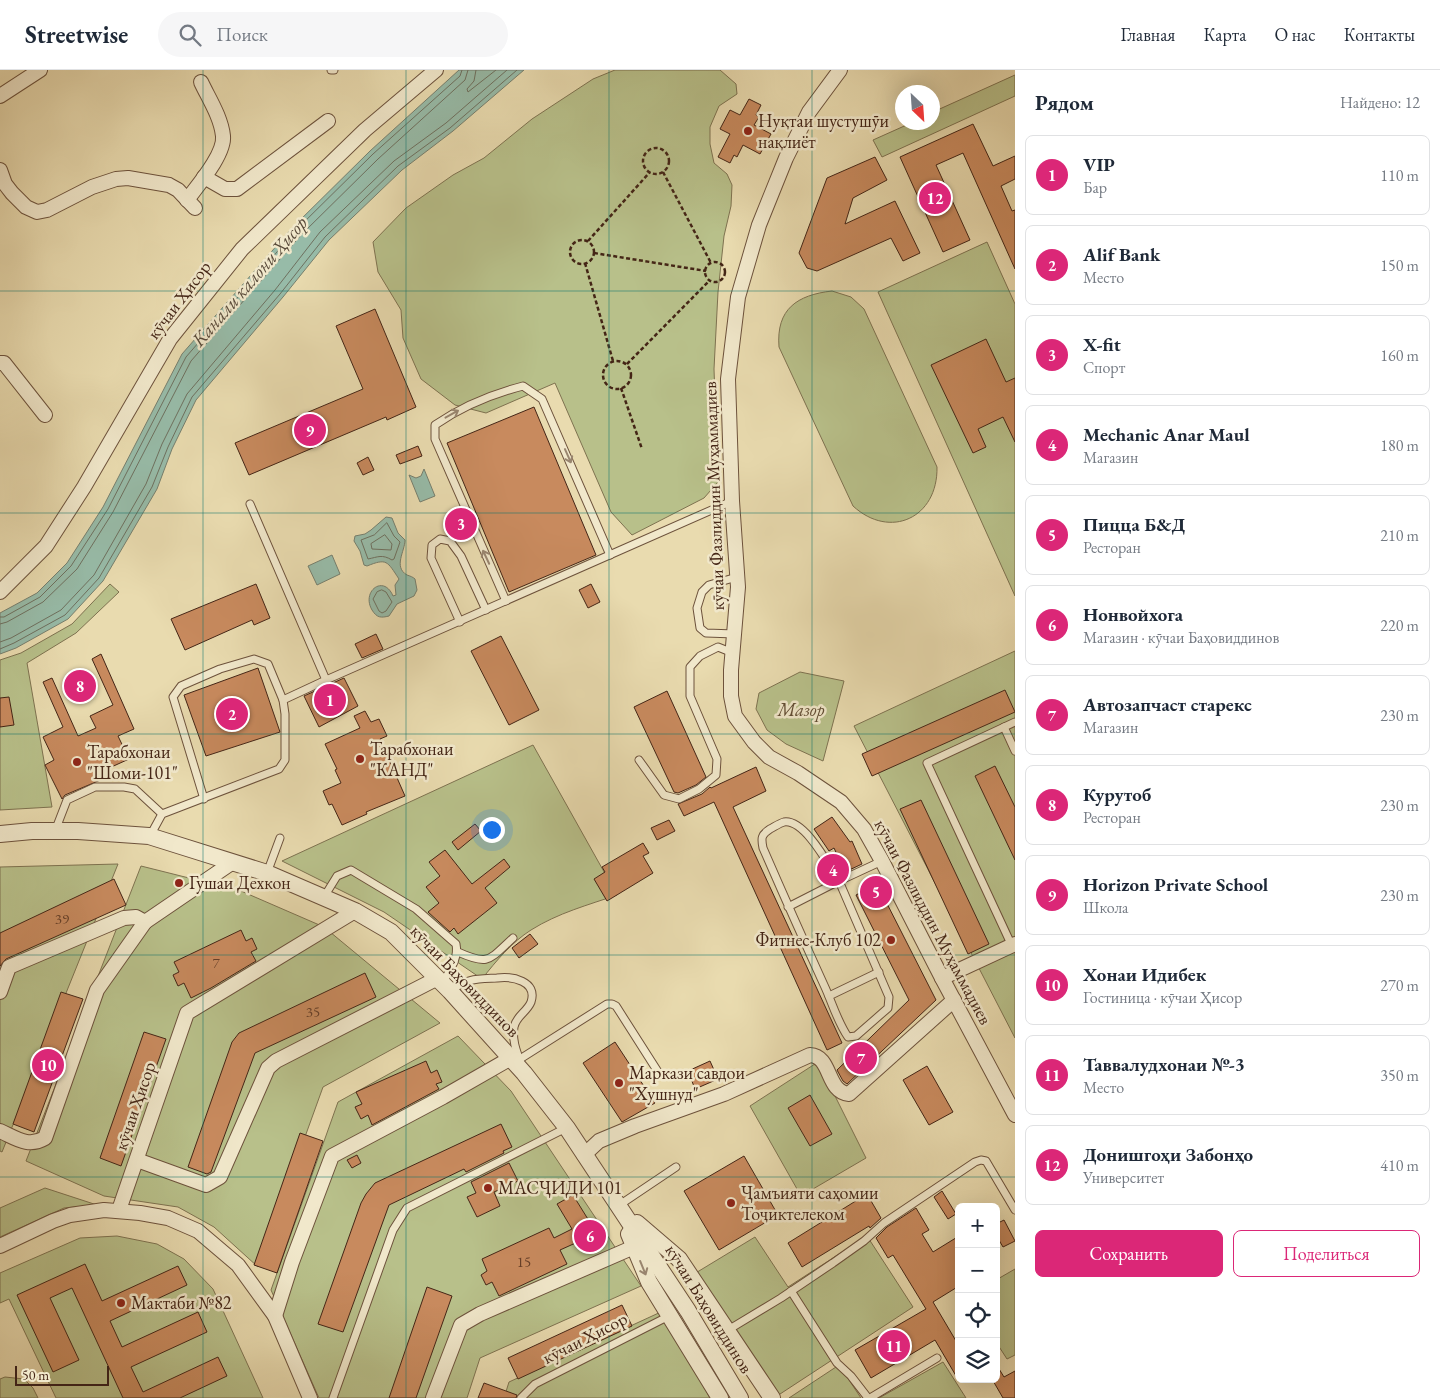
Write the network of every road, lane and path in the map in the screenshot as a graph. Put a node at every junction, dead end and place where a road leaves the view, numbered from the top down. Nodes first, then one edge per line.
1 (40, 70) edge
2 (436, 70) edge
3 (840, 70) edge
4 (201, 82) dead end
5 (0, 96) edge
6 (328, 121) dead end
7 (0, 170) edge
8 (650, 172) junction
9 (663, 172) junction
10 (204, 177) junction
11 (588, 241) junction
12 (594, 253) junction
13 (712, 262) junction
14 (586, 263) junction
15 (706, 271) junction
16 (710, 280) junction
17 (613, 361) junction
18 (0, 363) edge
19 (627, 364) junction
20 (621, 388) junction
21 (45, 415) dead end
22 (642, 449) dead end
23 (732, 501) junction
24 (250, 504) dead end
25 (610, 555) junction
26 (737, 578) junction
27 (0, 592) edge
28 (506, 601) junction
29 (486, 610) junction
30 (460, 622) junction
31 (735, 634) junction
32 (733, 653) junction
33 (326, 680) junction
34 (283, 700) junction
35 (1015, 722) edge
36 (1004, 727) junction
37 (1015, 752) edge
38 (638, 760) dead end
39 (204, 799) junction
40 (162, 814) junction
41 (55, 831) junction
42 (0, 834) edge
43 (149, 836) junction
44 (280, 838) dead end
45 (233, 862) junction
46 (882, 862) junction
47 (267, 872) junction
48 (839, 881) junction
49 (324, 897) junction
50 (788, 907) junction
51 (354, 912) junction
52 (145, 922) junction
53 (513, 938) dead end
54 (1013, 945) edge
55 (458, 952) junction
56 (879, 972) junction
57 (942, 978) junction
58 (443, 985) junction
59 (0, 992) edge
60 (829, 996) junction
61 (954, 1000) junction
62 (518, 1063) junction
63 (660, 1075) dead end
64 (1015, 1115) edge
65 (567, 1128) junction
66 (0, 1131) edge
67 (584, 1155) junction
68 (136, 1160) junction
69 (676, 1168) dead end
70 (618, 1207) junction
71 (119, 1210) junction
72 (1015, 1210) edge
73 (0, 1246) edge
74 (634, 1247) junction
75 (791, 1291) junction
76 (275, 1316) junction
77 (669, 1316) junction
78 (728, 1330) junction
79 (937, 1358) dead end
80 (310, 1398) edge
81 (333, 1398) edge
82 (433, 1398) edge
83 (521, 1398) edge
84 (720, 1398) edge
85 (740, 1398) edge
86 (772, 1398) edge
87 (869, 1398) edge

1 - 5 street
2 - 27 street, кӯчаи Ҳисор
3 - 23 street, кӯчаи Фазлиддин Муҳаммадиев
4 - 10 street
6 - 10 street
7 - 10 street
8 - 9 path
8 - 9 path
8 - 11 path
9 - 13 path
11 - 12 path
11 - 14 path
12 - 14 path
12 - 15 path
13 - 15 path
13 - 16 path
14 - 17 path
15 - 16 path
16 - 19 path
17 - 19 path
17 - 20 path
18 - 21 street
19 - 20 path
20 - 22 path
23 - 25 lane
23 - 26 street, кӯчаи Фазлиддин Муҳаммадиев
24 - 33 lane
25 - 28 lane
28 -> 25 lane
26 - 31 street, кӯчаи Фазлиддин Муҳаммадиев
26 - 31 lane
28 - 29 lane
29 - 30 lane
29 - 30 lane
30 - 33 lane
31 - 32 street, кӯчаи Фазлиддин Муҳаммадиев
32 - 38 lane
32 - 46 street, кӯчаи Фазлиддин Муҳаммадиев
33 - 34 lane
34 - 39 lane
34 - 39 lane
35 - 36 lane
36 - 37 lane
36 - 54 lane
39 - 40 lane
40 - 41 lane
40 - 43 lane
41 - 42 street, кӯчаи Баҳовиддинов
41 - 43 street, кӯчаи Баҳовиддинов
43 - 45 street, кӯчаи Баҳовиддинов
44 - 47 lane
45 - 47 street, кӯчаи Баҳовиддинов
45 - 52 street
46 - 48 lane
46 - 57 street, кӯчаи Фазлиддин Муҳаммадиев
47 - 49 street, кӯчаи Баҳовиддинов
48 - 50 lane
48 - 50 lane
48 - 56 lane
49 - 51 street, кӯчаи Баҳовиддинов
49 - 55 lane
50 - 60 lane
51 - 58 street, кӯчаи Баҳовиддинов
51 - 68 street, кӯчаи Ҳисор
52 - 59 street
52 - 66 street
53 - 55 lane
54 - 57 street
55 - 58 lane
56 - 60 lane
56 - 60 lane
57 - 61 street, кӯчаи Фазлиддин Муҳаммадиев
58 - 62 street, кӯчаи Баҳовиддинов
58 - 62 lane
58 - 68 street
61 - 64 street, кӯчаи Фазлиддин Муҳаммадиев
61 - 67 street
62 - 63 lane
62 - 65 street, кӯчаи Баҳовиддинов
62 - 76 street
65 - 67 street, кӯчаи Баҳовиддинов
65 - 81 lane
67 - 70 street, кӯчаи Баҳовиддинов
68 - 71 street, кӯчаи Ҳисор
69 - 70 lane
70 - 74 street
70 - 78 street
70 - 85 street, кӯчаи Баҳовиддинов
71 - 73 street
71 - 76 street
72 - 75 lane
74 -> 77 street
74 - 82 street
75 - 78 lane
75 - 87 lane
76 - 80 street
77 - 83 lane, кӯчаи Ҳисор
77 - 84 street
78 - 86 street
79 - 87 lane

